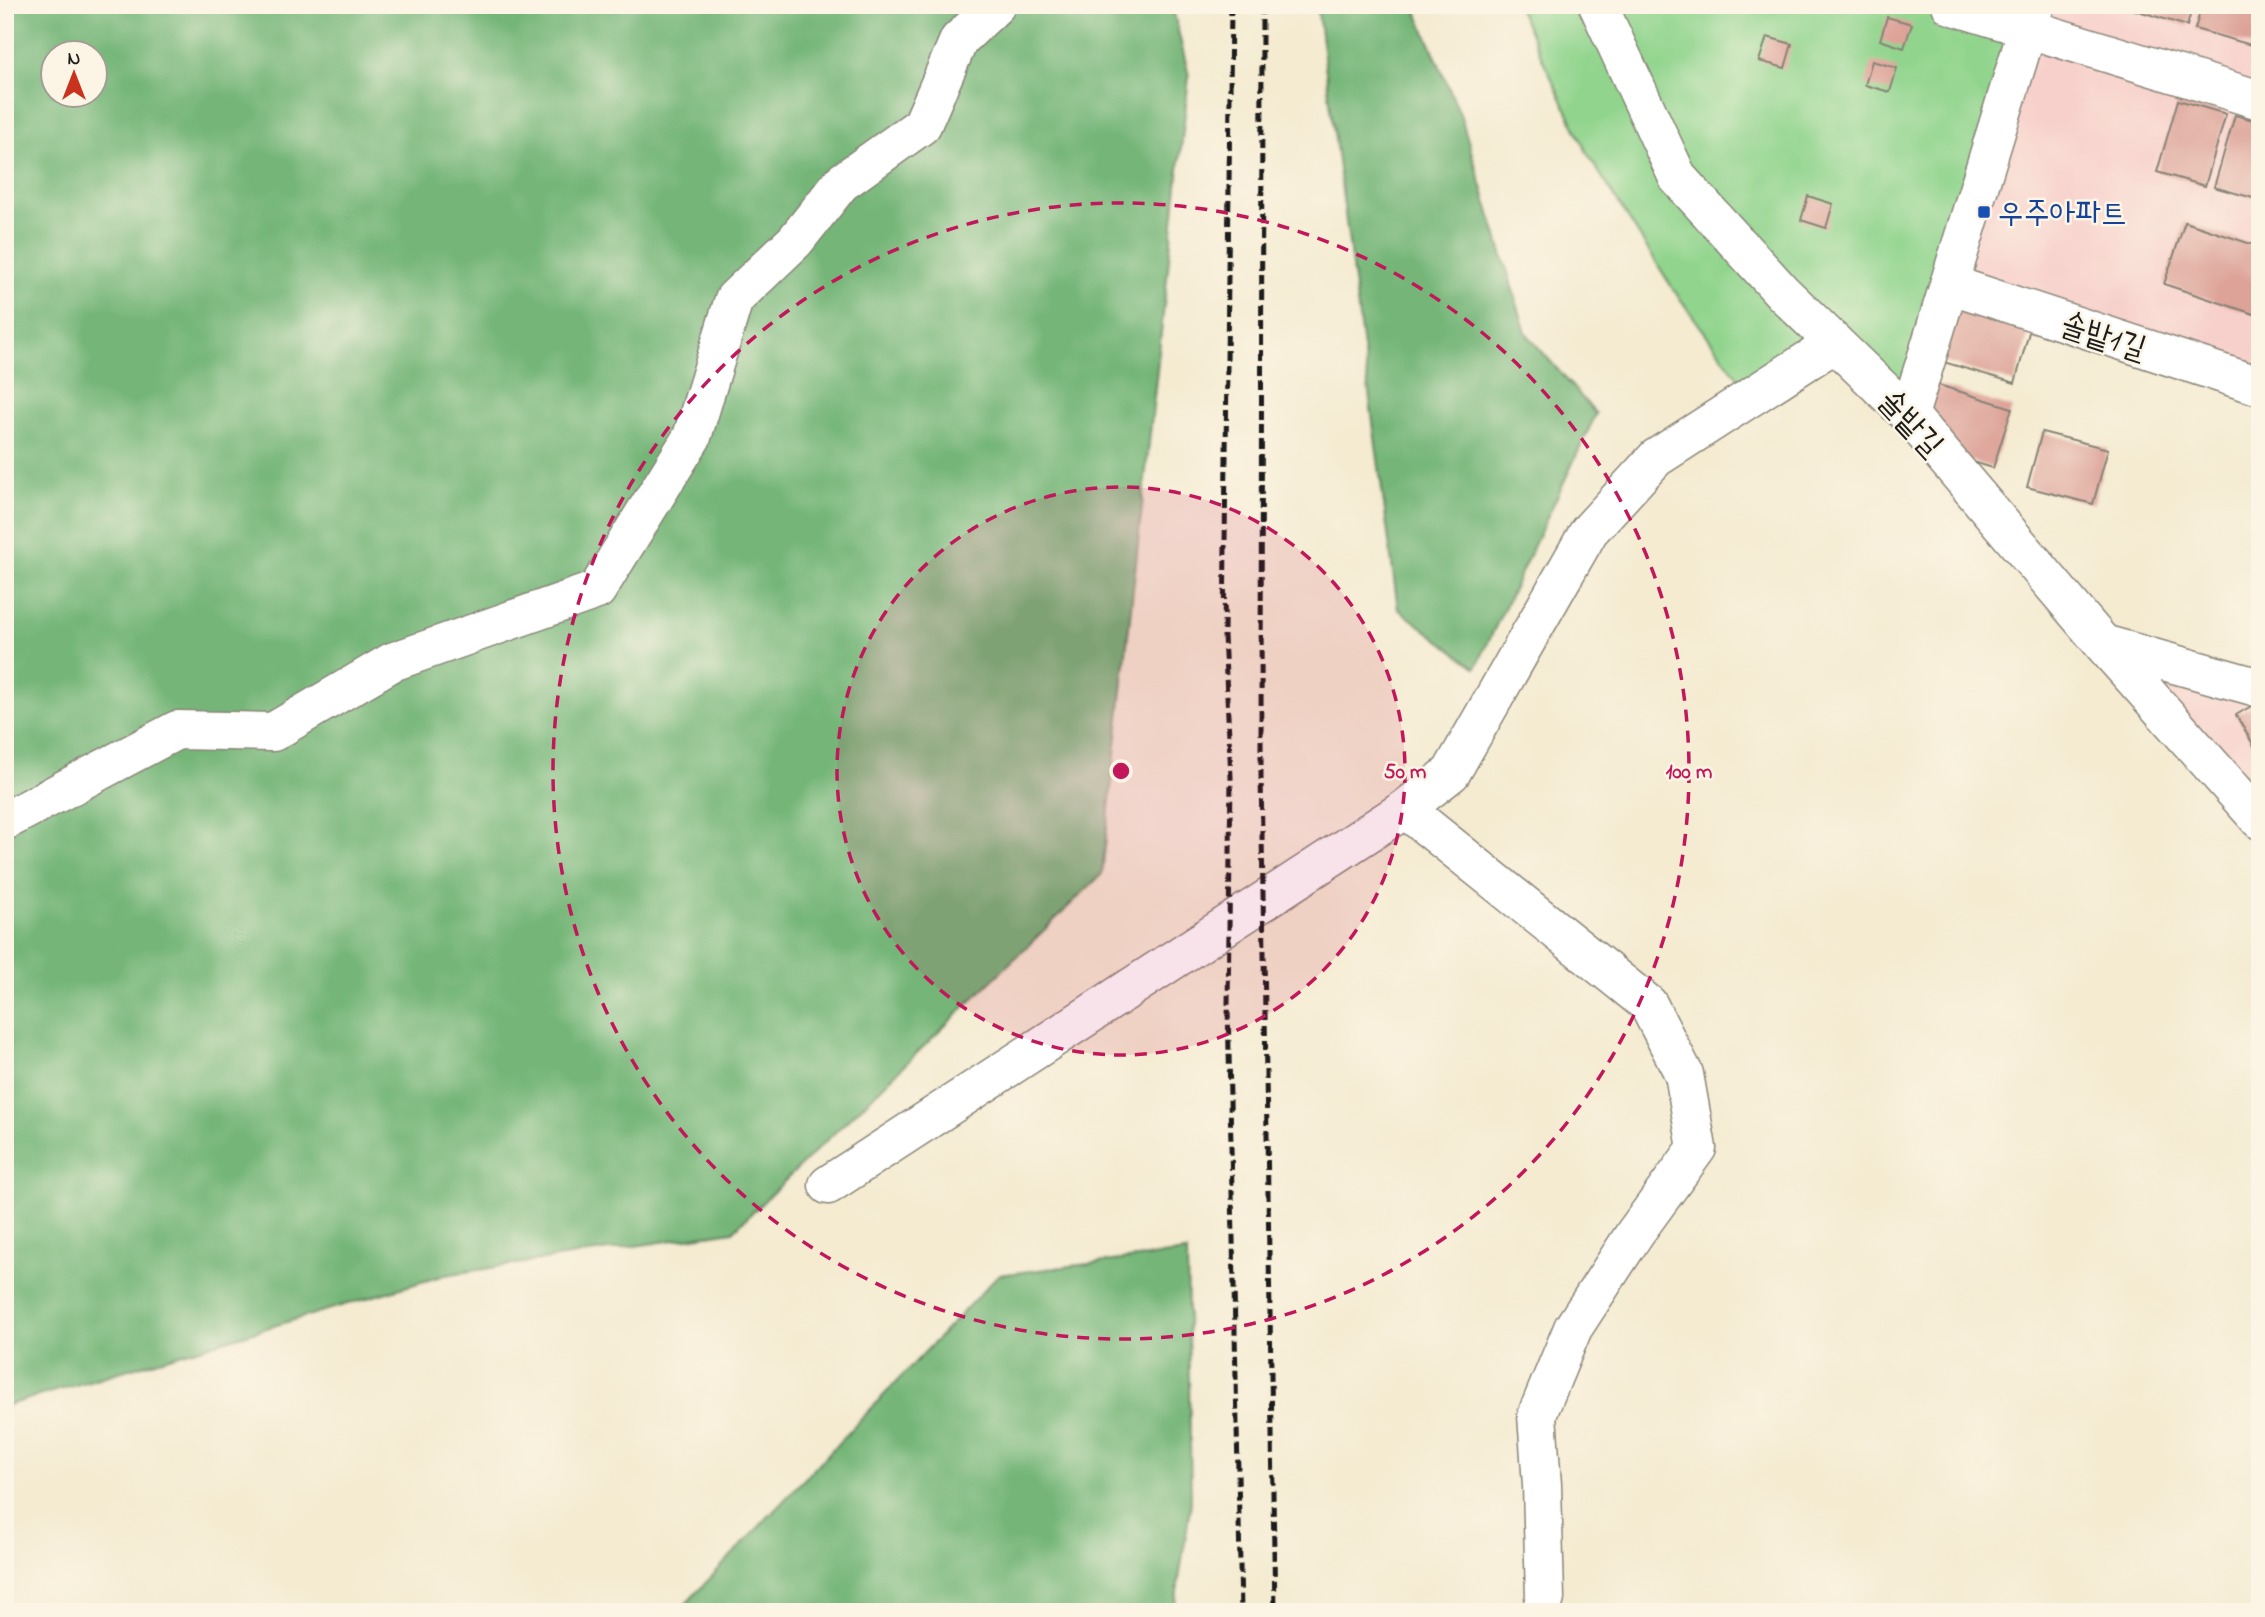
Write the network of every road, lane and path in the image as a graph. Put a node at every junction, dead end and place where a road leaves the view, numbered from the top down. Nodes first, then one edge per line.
1 (996, 5) edge
2 (1598, 5) edge
3 (1951, 5) edge
4 (2031, 18) edge
5 (2260, 100) edge
6 (1949, 284) junction
7 (1835, 343) junction
8 (2260, 386) edge
9 (1909, 415) junction
10 (2103, 644) junction
11 (2260, 688) edge
12 (1405, 809) junction
13 (2260, 820) edge
14 (5, 821) edge
15 (828, 1185) dead end
16 (1541, 1612) edge

1 - 14 street
2 - 7 street, 솔밭길
3 - 4 street
4 - 5 street
4 - 6 street
6 - 8 street, 솔밭1길
6 - 9 street
7 - 9 street, 솔밭길
7 - 12 street
9 - 10 street, 솔밭길
10 - 11 street
10 - 13 street, 솔밭길
12 - 15 street
12 - 16 street

